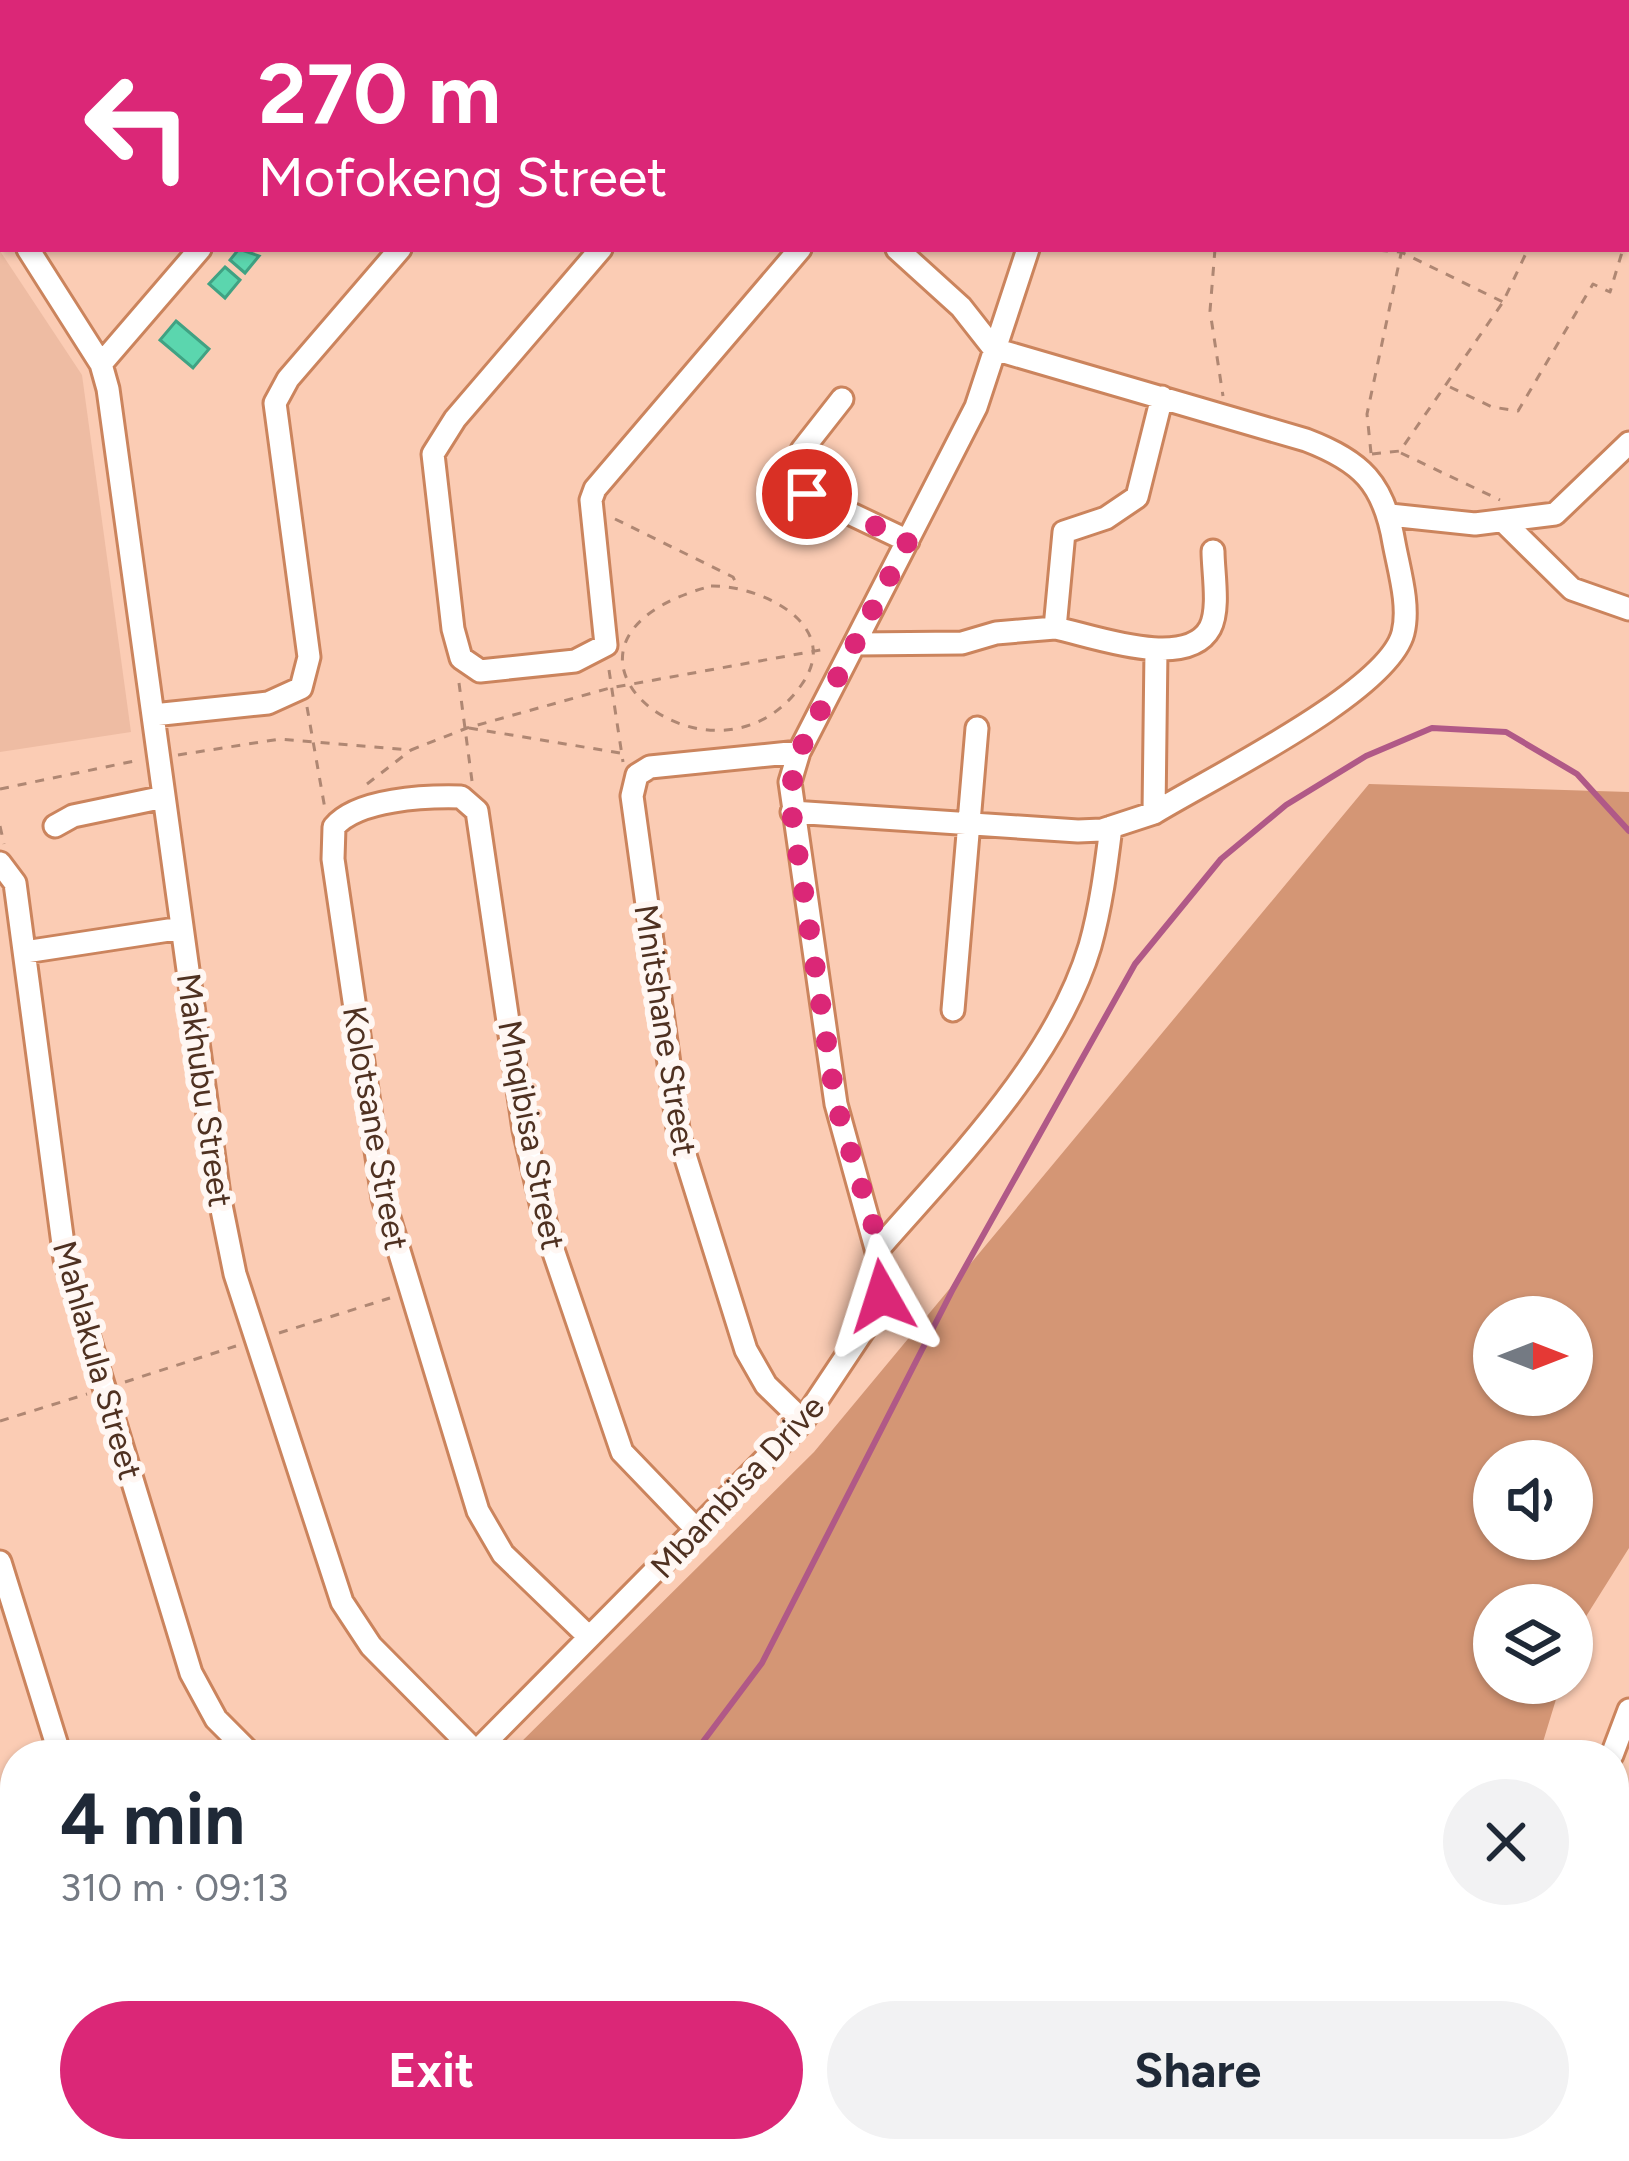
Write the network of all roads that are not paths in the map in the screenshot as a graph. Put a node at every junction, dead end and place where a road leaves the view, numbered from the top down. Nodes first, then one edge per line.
1 (30, 252) edge
2 (197, 252) edge
3 (397, 252) edge
4 (598, 252) edge
5 (797, 252) edge
6 (901, 252) edge
7 (1027, 252) edge
8 (994, 349) junction
9 (101, 364) junction
10 (1162, 397) junction
11 (842, 400) dead end
12 (1629, 443) edge
13 (1390, 515) junction
14 (1504, 522) junction
15 (908, 541) junction
16 (1214, 551) dead end
17 (1629, 608) edge
18 (1055, 628) junction
19 (856, 644) junction
20 (1156, 649) junction
21 (153, 716) junction
22 (977, 728) dead end
23 (799, 752) junction
24 (164, 796) junction
25 (792, 812) junction
26 (1154, 813) junction
27 (970, 825) junction
28 (55, 826) dead end
29 (334, 827) joint
30 (1112, 827) junction
31 (0, 863) edge
32 (182, 928) junction
33 (25, 952) junction
34 (953, 1010) dead end
35 (880, 1247) junction
36 (802, 1420) junction
37 (697, 1530) junction
38 (0, 1562) edge
39 (589, 1637) junction
40 (1629, 1709) edge
41 (56, 1740) edge
42 (239, 1740) edge
43 (461, 1740) edge
44 (488, 1740) edge
45 (1618, 1740) edge

1 - 9 street, Makhubu Street
2 - 9 street
3 - 21 street
4 - 5 street
6 - 8 street
7 - 8 street, Mbambisa Drive
8 - 10 street
8 - 15 street, Mbambisa Drive
9 - 21 street, Makhubu Street
10 - 13 street
10 - 18 street
11 - 15 street
12 - 14 street
13 - 14 street
13 - 26 street
14 - 17 street
15 - 19 street, Mbambisa Drive
16 - 20 street
18 - 19 street
18 - 20 street
19 - 23 street, Mbambisa Drive
20 - 26 street
21 - 24 street, Makhubu Street
22 - 27 street
23 - 25 street, Mbambisa Drive
23 - 36 street, Mnitshane Street
24 - 28 street
24 - 32 street, Makhubu Street
25 - 27 street
25 - 35 street, Mbambisa Drive
26 - 30 street
27 - 30 street
27 - 34 street
29 - 37 street, Mnqibisa Street
29 - 39 street, Kolotsane Street
30 - 35 street
31 - 33 street, Mahlakula Street
32 - 33 street
32 - 43 street, Makhubu Street
33 - 42 street, Mahlakula Street
35 - 36 street, Mbambisa Drive
36 - 37 street, Mbambisa Drive
37 - 39 street, Mbambisa Drive
38 - 41 street
39 - 44 street, Mbambisa Drive
40 - 45 street

